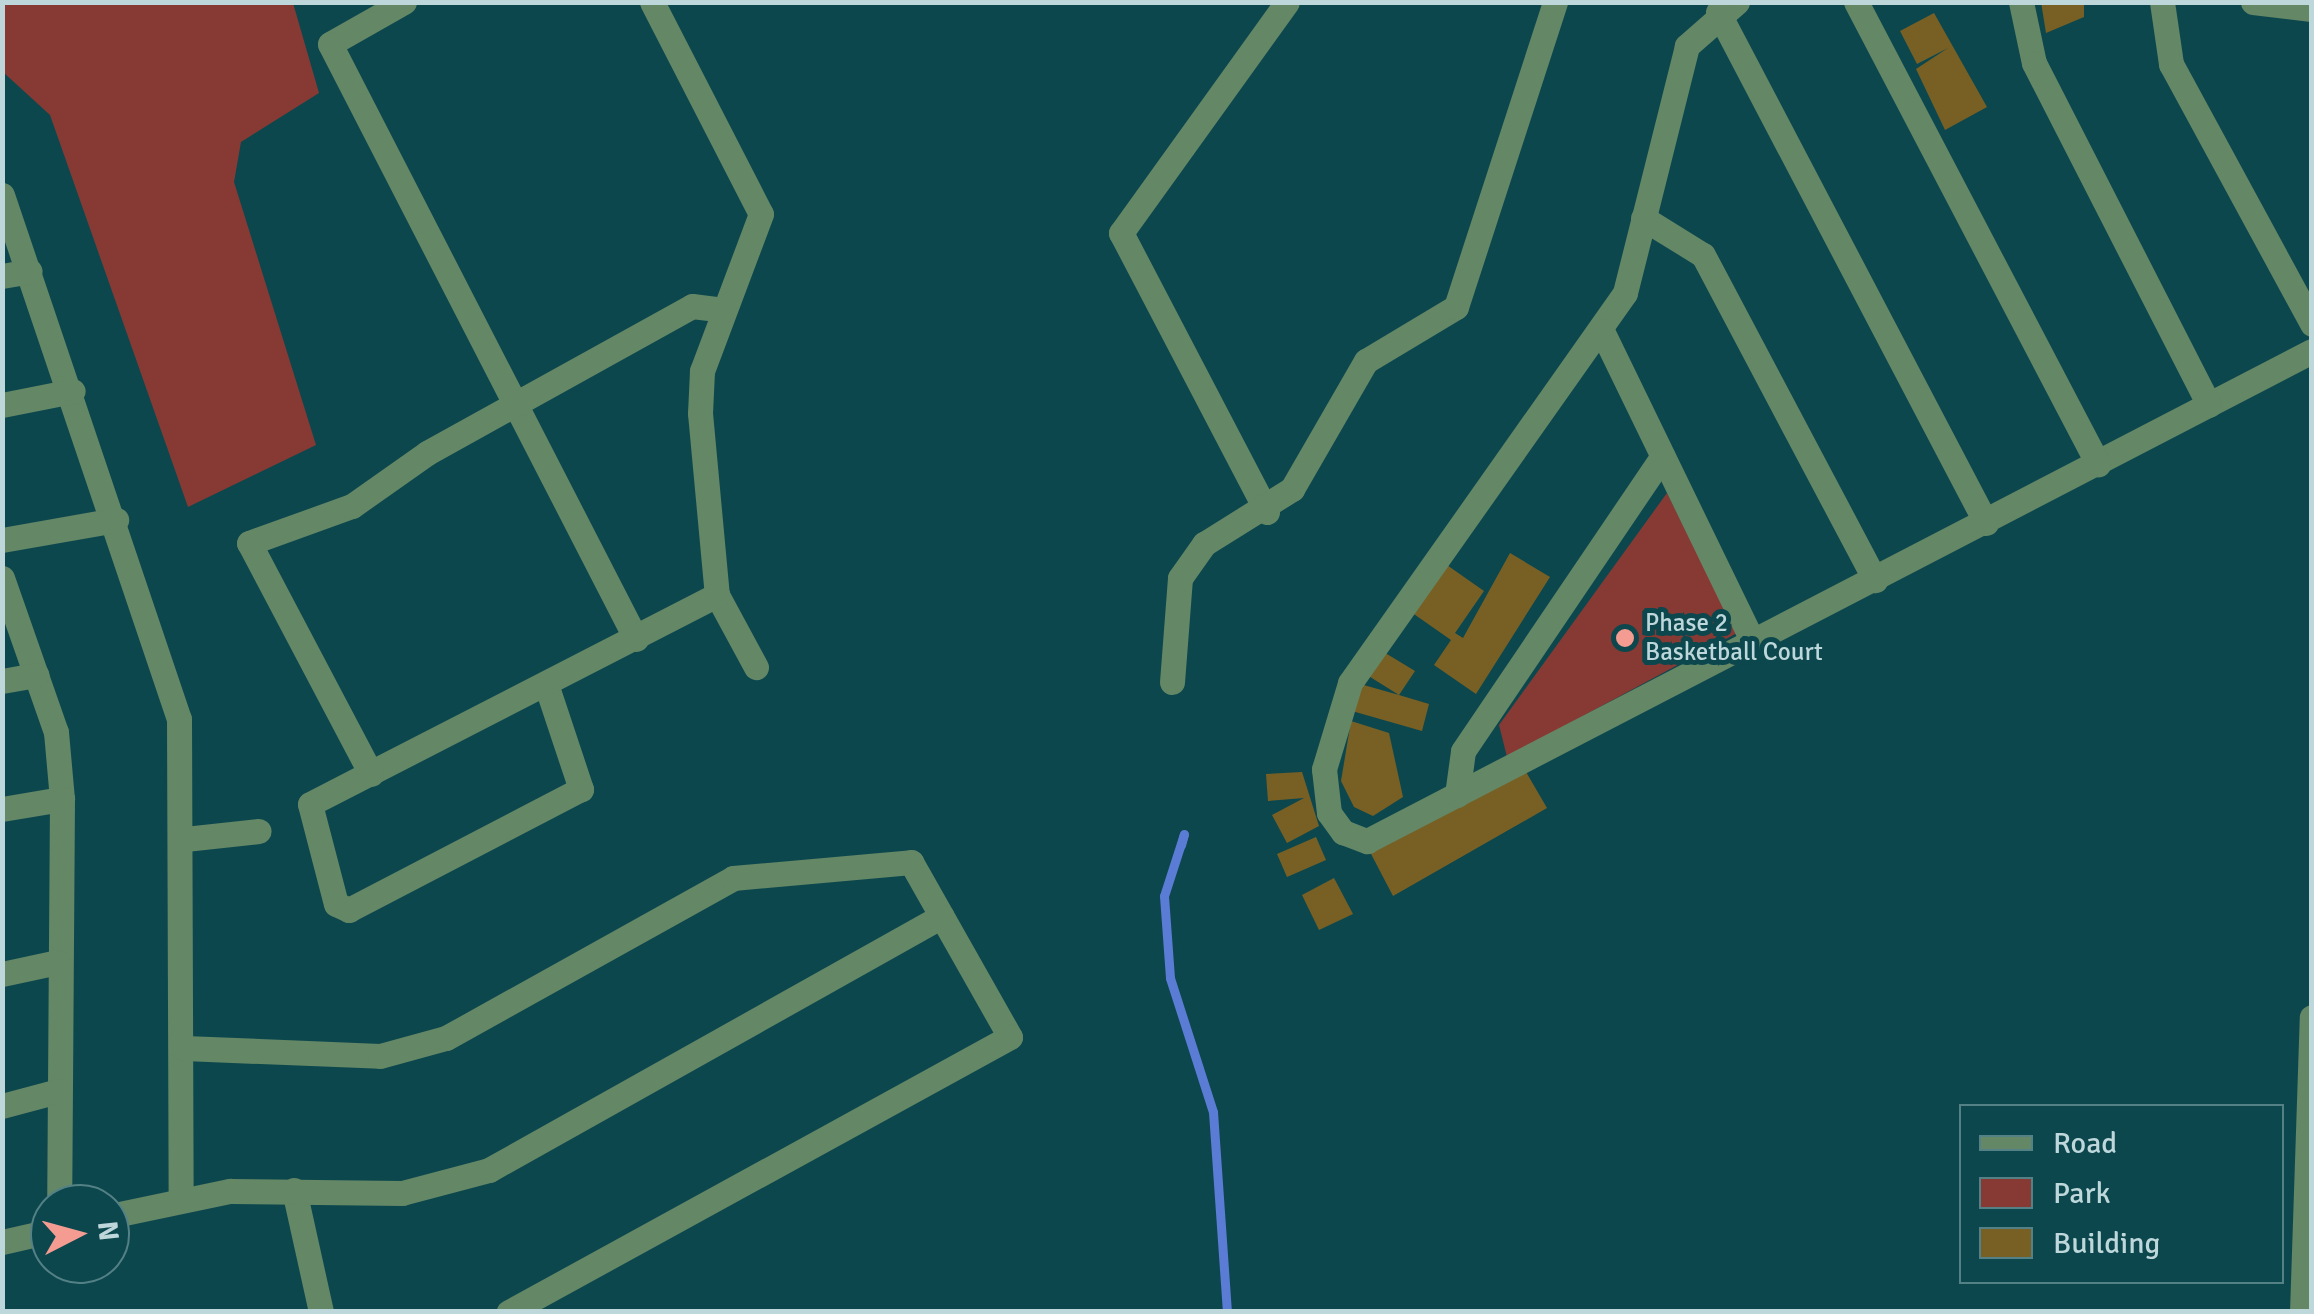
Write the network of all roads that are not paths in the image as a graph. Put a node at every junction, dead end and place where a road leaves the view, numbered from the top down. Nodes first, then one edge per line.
1 (404, 2) edge
2 (1287, 2) edge
3 (1555, 2) edge
4 (1856, 2) edge
5 (2021, 2) edge
6 (2162, 2) edge
7 (2254, 2) edge
8 (658, 5) edge
9 (1728, 7) edge
10 (2312, 8) edge
11 (2, 195) edge
12 (1643, 218) junction
13 (30, 271) junction
14 (2, 276) edge
15 (724, 310) junction
16 (2312, 324) edge
17 (1602, 331) junction
18 (2312, 351) edge
19 (73, 391) junction
20 (516, 403) junction
21 (2, 404) edge
22 (2208, 405) junction
23 (1663, 456) junction
24 (2098, 464) junction
25 (1267, 512) junction
26 (116, 520) junction
27 (1986, 523) junction
28 (2, 540) edge
29 (2, 578) edge
30 (1874, 580) junction
31 (717, 596) junction
32 (636, 639) junction
33 (1753, 642) junction
34 (756, 666) dead end
35 (36, 675) junction
36 (2, 681) edge
37 (1172, 682) dead end
38 (546, 684) junction
39 (370, 774) junction
40 (1457, 795) junction
41 (62, 799) junction
42 (2, 810) edge
43 (259, 830) dead end
44 (184, 839) junction
45 (942, 916) junction
46 (58, 962) junction
47 (2, 974) edge
48 (2312, 1016) edge
49 (184, 1048) junction
50 (58, 1091) junction
51 (2, 1106) edge
52 (59, 1184) edge
53 (294, 1190) junction
54 (181, 1198) junction
55 (130, 1211) edge
56 (30, 1236) edge
57 (2, 1242) edge
58 (320, 1312) edge
59 (509, 1312) edge
60 (2302, 1312) edge

1 - 20 street
2 - 25 street
3 - 25 street
4 - 24 street
5 - 22 street
6 - 16 street
7 - 10 street
8 - 15 street
9 - 12 street
9 - 27 street
11 - 13 street
12 - 17 street
12 - 30 street
13 - 14 street
13 - 19 street
15 - 20 street
15 - 31 street
17 - 23 street
17 - 40 street
18 - 22 street
19 - 21 street
19 - 26 street
20 - 32 street
20 - 39 street
22 - 24 street
23 - 33 street
23 - 40 street
24 - 27 street
25 - 37 street
26 - 28 street
26 - 44 street
27 - 30 street
29 - 35 street
30 - 33 street
31 - 32 street
31 - 34 street
32 - 38 street
33 - 40 street
35 - 36 street
35 - 41 street
38 - 39 street
38 - 39 street
41 - 42 street
41 - 46 street
43 - 44 street
44 - 49 street
45 - 49 street
45 - 53 street
45 - 59 street
46 - 47 street
46 - 50 street
48 - 60 street
49 - 54 street
50 - 51 street
50 - 52 street
53 - 54 street
53 - 58 street
54 - 55 street
56 - 57 street

